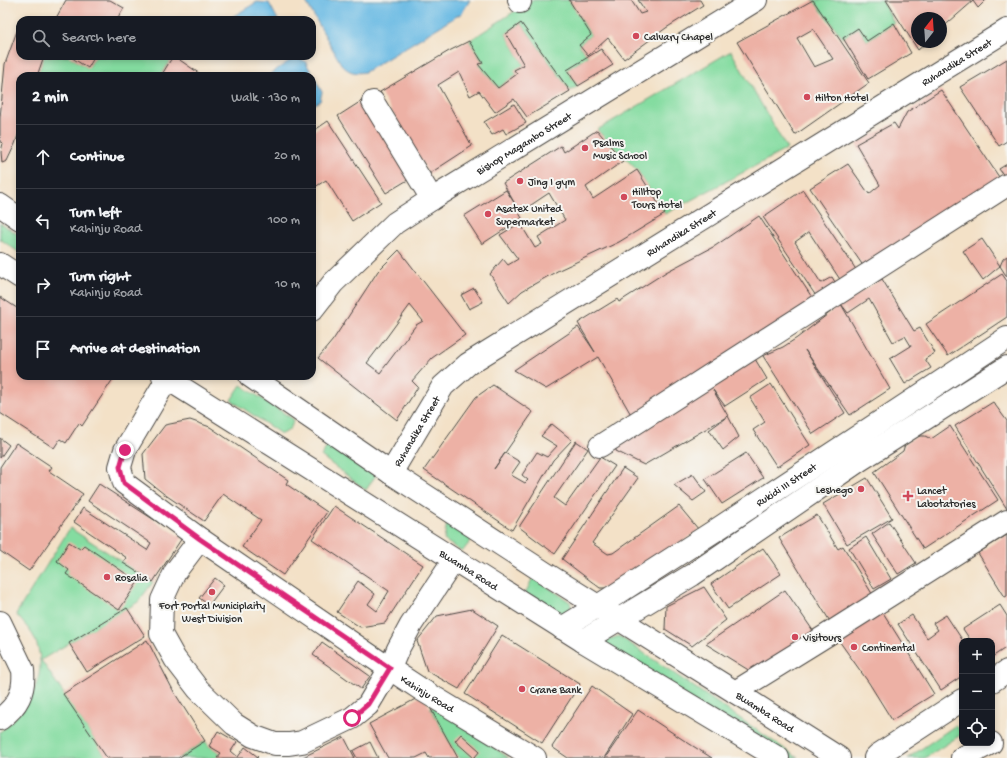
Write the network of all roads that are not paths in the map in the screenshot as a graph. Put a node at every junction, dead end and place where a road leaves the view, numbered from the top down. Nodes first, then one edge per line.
1 (756, 0) edge
2 (1007, 30) edge
3 (373, 102) dead end
4 (1007, 184) edge
5 (432, 198) junction
6 (0, 205) edge
7 (16, 216) edge
8 (0, 264) edge
9 (16, 274) edge
10 (316, 305) edge
11 (1007, 338) edge
12 (1007, 367) edge
13 (163, 380) edge
14 (170, 380) edge
15 (258, 380) edge
16 (600, 446) dead end
17 (391, 473) junction
18 (1007, 521) edge
19 (200, 539) junction
20 (454, 560) junction
21 (598, 606) junction
22 (618, 619) junction
23 (0, 622) edge
24 (562, 628) junction
25 (584, 641) junction
26 (390, 668) junction
27 (1007, 672) edge
28 (995, 679) edge
29 (736, 692) junction
30 (959, 702) edge
31 (0, 719) edge
32 (1007, 734) edge
33 (995, 741) edge
34 (986, 746) edge
35 (535, 758) edge
36 (778, 758) edge
37 (839, 758) edge
38 (876, 758) edge
39 (962, 758) edge

1 - 5 main road, Bishop Magambo Street
2 - 17 main road, Ruhandika Street
3 - 5 main road
4 - 16 main road
5 - 10 main road, Bishop Magambo Street
6 - 7 main road
8 - 9 main road
11 - 21 main road, Rukidi III Street
12 - 22 main road, Rukidi III Street
13 - 19 main road, Kahinju Road
14 - 20 main road, Bwamba Road
15 - 17 main road, Bwamba Road
17 - 21 main road, Bwamba Road
18 - 29 main road
19 - 26 main road, Kahinju Road
19 - 26 main road
20 - 24 main road, Bwamba Road
20 - 26 main road
21 - 22 main road, Bwamba Road
21 - 24 main road, Rukidi III Street
22 - 25 main road, Rukidi III Street
22 - 29 main road, Bwamba Road
23 - 31 main road
24 - 25 main road, Bwamba Road
25 - 36 main road, Bwamba Road
26 - 35 main road, Kahinju Road
27 - 28 main road
29 - 37 main road, Bwamba Road
30 - 38 main road
32 - 33 main road
34 - 39 main road

